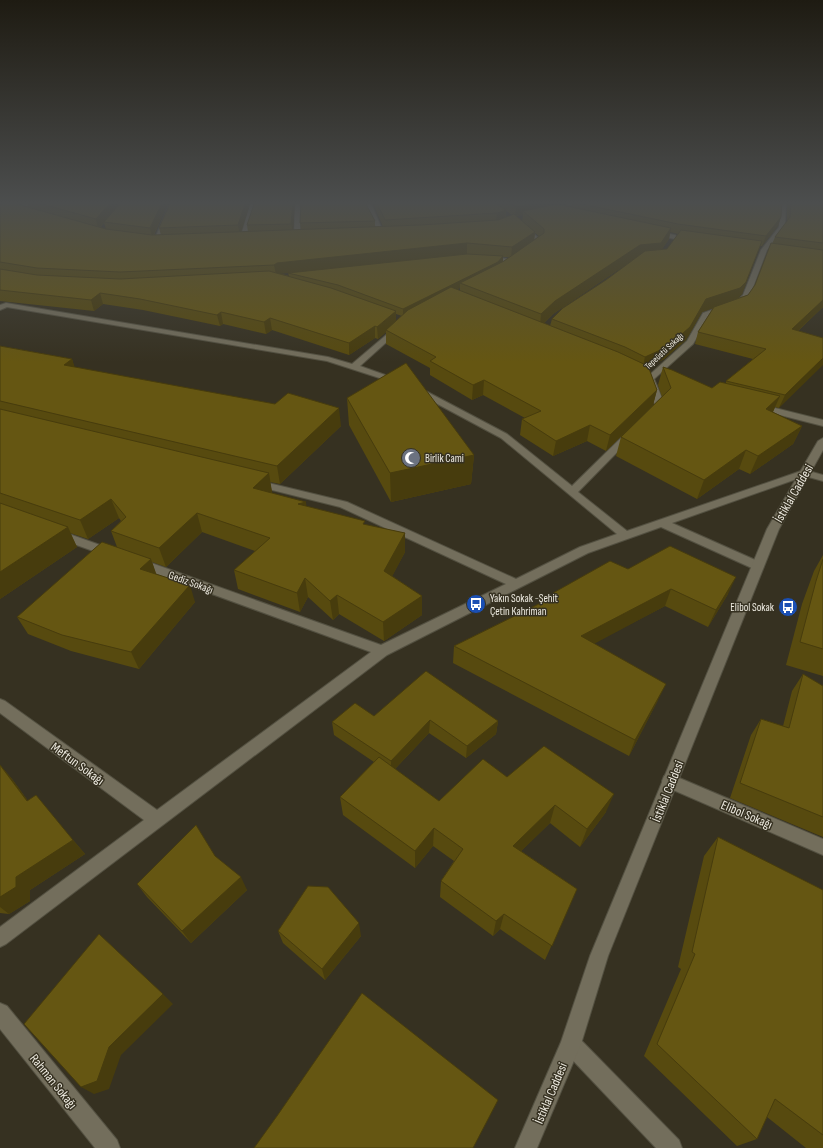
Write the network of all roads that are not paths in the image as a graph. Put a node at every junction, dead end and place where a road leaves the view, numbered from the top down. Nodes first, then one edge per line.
1 (521, 255) edge
2 (762, 255) edge
3 (482, 258) edge
4 (512, 261) junction
5 (505, 267) edge
6 (2, 306) edge
7 (401, 320) edge
8 (353, 368) junction
9 (747, 404) edge
10 (823, 423) edge
11 (823, 441) edge
12 (805, 473) junction
13 (823, 478) edge
14 (244, 481) edge
15 (572, 492) junction
16 (661, 523) junction
17 (45, 529) edge
18 (626, 536) junction
19 (758, 566) junction
20 (517, 584) junction
21 (382, 651) junction
22 (0, 705) edge
23 (670, 782) junction
24 (157, 820) junction
25 (823, 847) edge
26 (0, 938) edge
27 (0, 1013) edge
28 (571, 1044) junction
29 (109, 1148) edge
30 (526, 1148) edge
31 (671, 1148) edge

1 - 4 street
2 - 15 street, Tepeüstü Sokağı
3 - 4 street
4 - 5 street
6 - 8 street
7 - 8 street
8 - 15 street
9 - 10 street
11 - 12 street, İstiklal Caddesi
12 - 13 street
12 - 16 street
12 - 19 street, İstiklal Caddesi
14 - 20 street
15 - 18 street
16 - 18 street
16 - 19 street
17 - 21 street, Gediz Sokağı
18 - 20 street
19 - 23 street, İstiklal Caddesi
20 - 21 street
21 - 24 street
22 - 24 street, Meftun Sokağı
23 - 25 street, Elibol Sokağı
23 - 28 street, İstiklal Caddesi
24 - 26 street
27 - 29 street, Rahman Sokağı
28 - 30 street, İstiklal Caddesi
28 - 31 street

